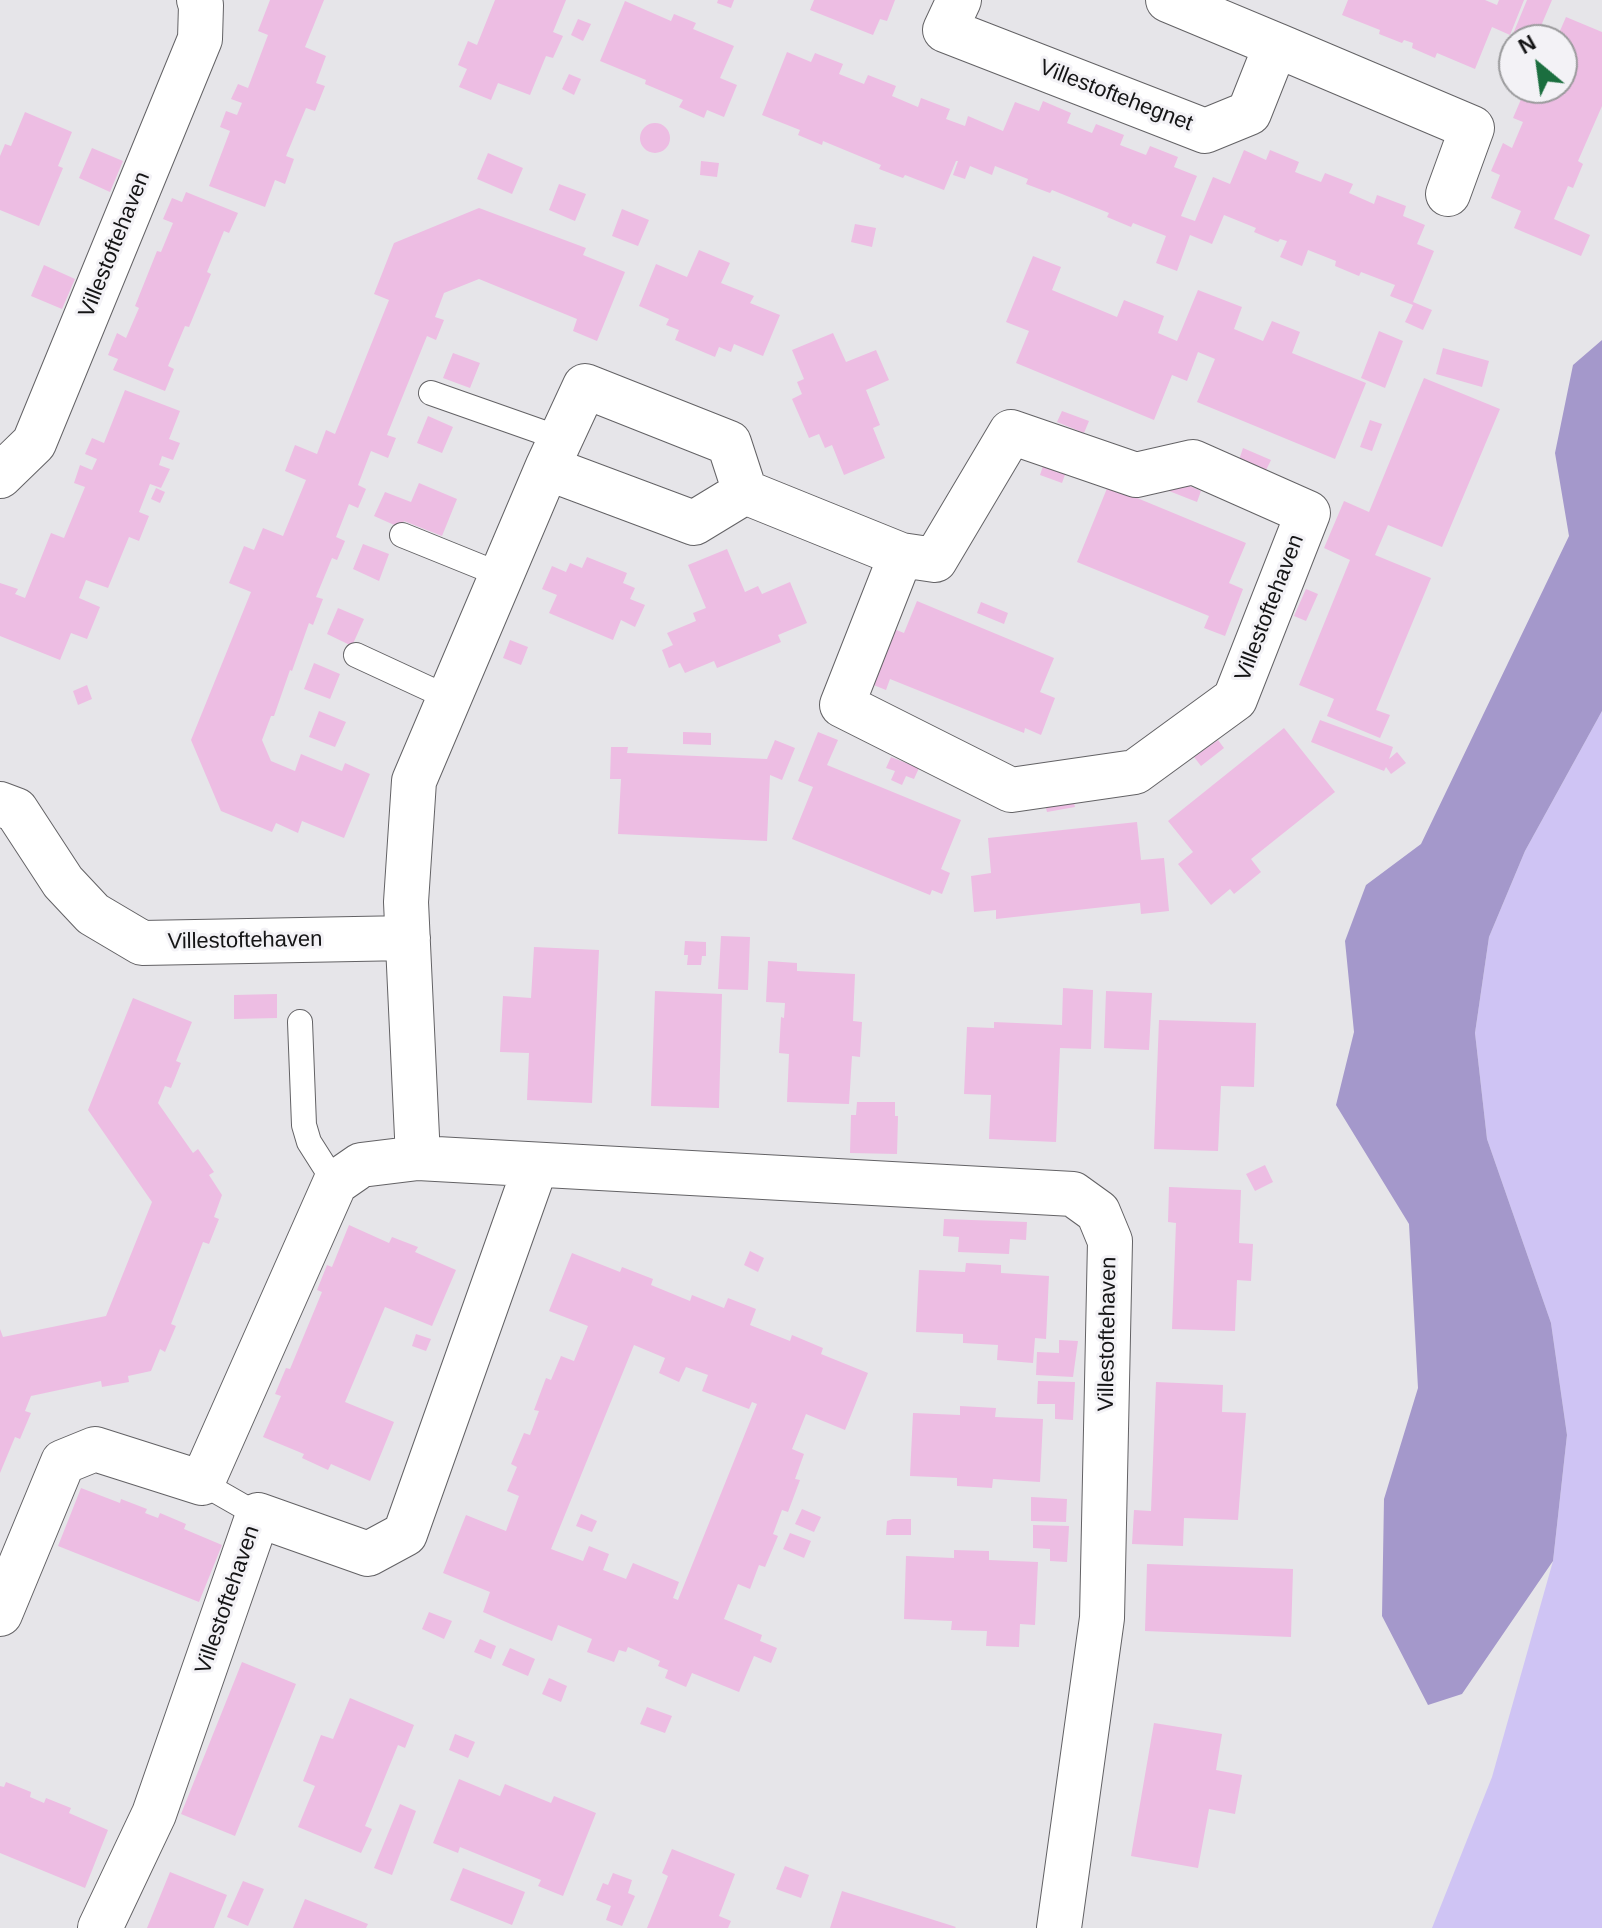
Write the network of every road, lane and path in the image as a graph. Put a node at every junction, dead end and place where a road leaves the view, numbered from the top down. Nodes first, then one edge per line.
1 (199, 0) edge
2 (959, 0) edge
3 (1168, 0) edge
4 (1276, 45) junction
5 (1448, 194) dead end
6 (431, 393) dead end
7 (553, 453) junction
8 (0, 476) edge
9 (745, 492) junction
10 (402, 535) dead end
11 (901, 555) junction
12 (501, 575) junction
13 (356, 655) dead end
14 (449, 698) junction
15 (0, 804) edge
16 (408, 938) junction
17 (300, 1022) dead end
18 (418, 1158) junction
19 (536, 1165) junction
20 (335, 1183) junction
21 (202, 1483) junction
22 (258, 1515) junction
23 (0, 1614) edge
24 (100, 1928) edge
25 (1059, 1928) edge

1 - 8 street, Villestoftehaven
2 - 4 street, Villestoftehegnet
3 - 4 street
4 - 5 street
6 - 7 lane
7 - 9 street
7 - 9 street
7 - 12 street
9 - 11 street, Villestoftehaven
10 - 12 lane
11 - 11 street, Villestoftehaven
12 - 14 street
13 - 14 lane
14 - 16 street
15 - 16 street, Villestoftehaven
16 - 18 street
17 - 20 lane
18 - 19 street, Villestoftehaven
18 - 20 street, Villestoftehaven
19 - 22 street, Villestoftehaven
19 - 25 street, Villestoftehaven
20 - 21 street
21 - 22 lane
21 - 23 street
22 - 24 street, Villestoftehaven

